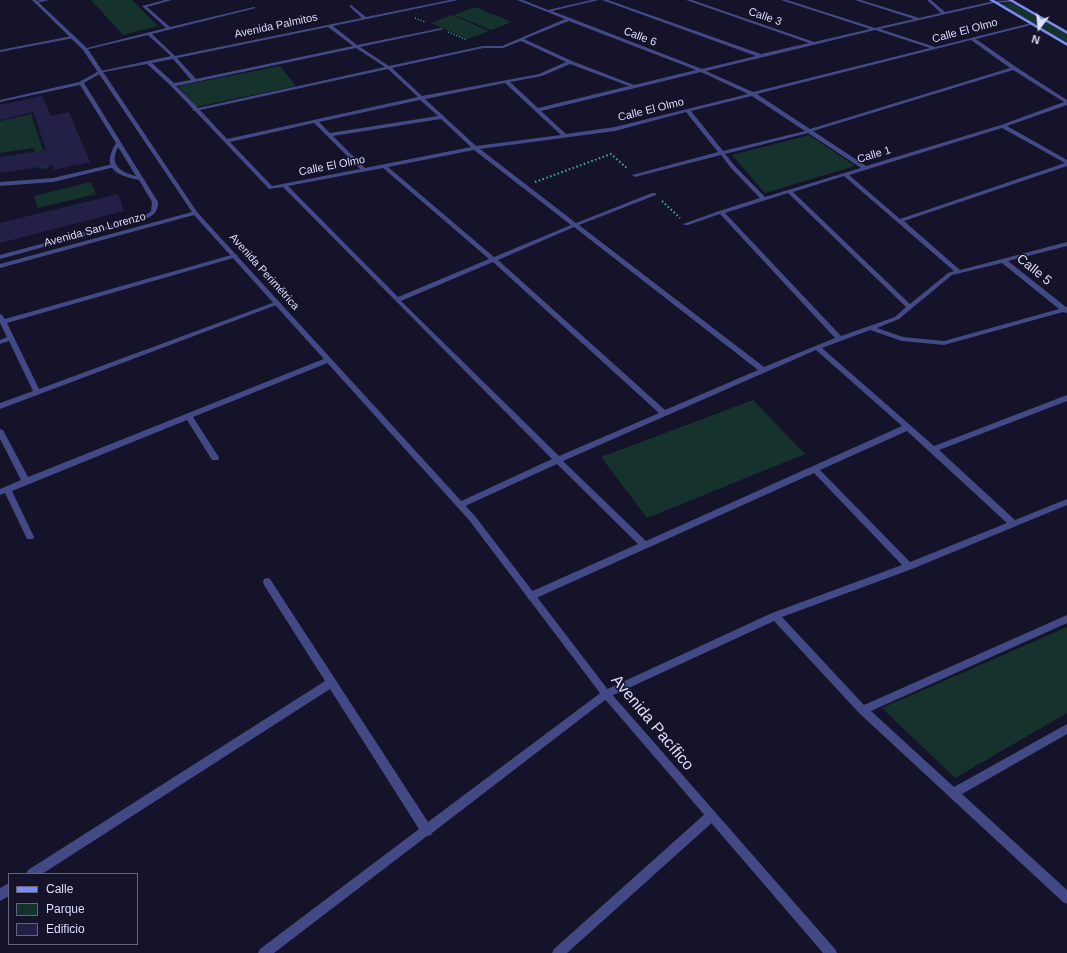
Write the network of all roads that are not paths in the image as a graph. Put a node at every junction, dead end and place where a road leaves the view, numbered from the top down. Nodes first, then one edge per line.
1 (47, 0) edge
2 (170, 0) edge
3 (456, 0) edge
4 (519, 0) edge
5 (597, 0) edge
6 (604, 0) edge
7 (688, 0) edge
8 (783, 0) edge
9 (857, 0) edge
10 (929, 0) edge
11 (35, 1) edge
12 (992, 1) edge
13 (1011, 1) edge
14 (351, 6) dead end
15 (254, 8) dead end
16 (546, 11) junction
17 (944, 13) junction
18 (365, 18) junction
19 (569, 19) junction
20 (919, 19) junction
21 (1030, 24) junction
22 (328, 25) junction
23 (168, 28) junction
24 (440, 29) dead end
25 (876, 29) junction
26 (1067, 33) edge
27 (148, 34) junction
28 (72, 37) junction
29 (973, 39) junction
30 (522, 40) junction
31 (814, 43) junction
32 (1067, 45) edge
33 (357, 48) junction
34 (935, 48) junction
35 (84, 49) junction
36 (0, 51) edge
37 (173, 56) junction
38 (762, 56) junction
39 (148, 62) junction
40 (570, 62) junction
41 (389, 68) junction
42 (1014, 68) junction
43 (703, 71) junction
44 (101, 72) junction
45 (195, 81) junction
46 (507, 82) junction
47 (81, 83) junction
48 (173, 85) junction
49 (634, 87) junction
50 (753, 94) junction
51 (422, 98) junction
52 (0, 101) edge
53 (1067, 102) edge
54 (195, 110) junction
55 (537, 110) junction
56 (688, 111) junction
57 (442, 117) junction
58 (316, 122) junction
59 (1003, 126) junction
60 (810, 131) junction
61 (330, 136) junction
62 (565, 136) junction
63 (225, 141) junction
64 (118, 143) junction
65 (475, 148) junction
66 (723, 154) junction
67 (1067, 163) edge
68 (113, 166) junction
69 (384, 166) junction
70 (865, 168) junction
71 (364, 170) junction
72 (845, 174) junction
73 (635, 175) dead end
74 (141, 180) junction
75 (0, 184) edge
76 (284, 185) junction
77 (788, 191) junction
78 (654, 194) dead end
79 (764, 199) junction
80 (721, 212) junction
81 (196, 213) junction
82 (899, 221) junction
83 (686, 224) dead end
84 (575, 225) junction
85 (1067, 244) edge
86 (235, 256) junction
87 (0, 257) edge
88 (494, 260) junction
89 (1004, 261) junction
90 (0, 266) edge
91 (959, 272) junction
92 (397, 300) junction
93 (277, 303) junction
94 (910, 307) junction
95 (1066, 310) edge
96 (2, 319) edge
97 (870, 328) junction
98 (11, 338) junction
99 (840, 339) junction
100 (0, 342) edge
101 (817, 347) junction
102 (328, 360) junction
103 (764, 372) junction
104 (37, 392) junction
105 (1067, 398) edge
106 (0, 406) edge
107 (665, 414) junction
108 (188, 416) junction
109 (908, 427) junction
110 (0, 432) edge
111 (933, 449) junction
112 (215, 458) dead end
113 (557, 460) junction
114 (816, 469) junction
115 (26, 481) junction
116 (4, 490) edge
117 (1067, 502) edge
118 (460, 505) junction
119 (1013, 523) junction
120 (30, 537) dead end
121 (645, 545) junction
122 (909, 566) junction
123 (268, 582) dead end
124 (531, 596) junction
125 (775, 616) junction
126 (1067, 619) edge
127 (332, 682) junction
128 (606, 694) junction
129 (863, 710) junction
130 (1067, 730) edge
131 (953, 793) junction
132 (711, 816) junction
133 (427, 830) junction
134 (34, 873) edge
135 (1067, 898) edge
136 (825, 951) edge
137 (264, 953) edge
138 (558, 953) edge

1 - 11 street
2 - 23 street
3 - 18 street, Avenida Palmitos
4 - 16 street, Calle 6
5 - 16 street
6 - 38 street
7 - 31 street, Calle 3
8 - 25 street
9 - 20 street
10 - 17 street
11 - 28 street, Avenida Perimétrica
12 - 13 street
12 - 17 street
12 - 21 main road
13 - 26 main road
14 - 18 street
15 - 23 street
16 - 19 street, Calle 6
17 - 20 street
18 - 22 street, Avenida Palmitos
19 - 30 street
19 - 43 street, Calle 6
20 - 25 street
21 - 29 street, Calle El Olmo
21 - 32 main road
22 - 33 street
22 - 37 street, Avenida Palmitos
23 - 27 street
24 - 33 street
25 - 31 street
25 - 34 street
27 - 35 street
27 - 37 street
28 - 35 street, Avenida Perimétrica
28 - 36 street
29 - 34 street, Calle El Olmo
29 - 42 street
30 - 40 street
30 - 41 street
31 - 38 street
33 - 41 street
33 - 45 street
34 - 50 street, Calle El Olmo
35 - 44 street, Avenida Perimétrica
37 - 39 street, Avenida Palmitos
37 - 45 street
38 - 43 street
39 - 44 street, Avenida Palmitos
39 - 48 street
40 - 46 street
40 - 49 street
41 - 51 street
41 - 54 street
42 - 53 street
42 - 60 street
43 - 49 street
43 - 50 street, Calle 6
44 - 47 street, Avenida Palmitos
44 - 81 street, Avenida Perimétrica
45 - 48 street
46 - 51 street
46 - 55 street
47 - 52 street, Avenida Palmitos
47 - 64 street
48 - 54 street
49 - 55 street
50 - 56 street, Calle El Olmo
50 - 60 street, Calle 6
51 - 57 street
51 - 58 street
53 - 59 street, Calle 1
54 - 63 street
55 - 62 street
56 - 62 street, Calle El Olmo
56 - 66 street
57 - 61 street
57 - 65 street
58 - 61 street
58 - 63 street
59 - 67 street
59 - 70 street, Calle 1
60 - 66 street
60 - 70 street, Calle 6
61 - 71 street
62 - 65 street, Calle El Olmo
63 - 76 street, Calle El Olmo
64 - 68 street
64 - 74 street
65 - 69 street, Calle El Olmo
65 - 84 street
66 - 73 street
66 - 79 street
67 - 82 street
68 - 74 street
68 - 75 street
69 - 71 street, Calle El Olmo
69 - 88 street
70 - 72 street, Calle 1
71 - 76 street, Calle El Olmo
72 - 77 street, Calle 1
72 - 82 street
74 - 87 street
76 - 92 street
77 - 79 street, Calle 1
77 - 94 street
78 - 84 street
79 - 80 street, Calle 1
80 - 83 street, Calle 1
80 - 99 street
81 - 86 street, Avenida Perimétrica
81 - 90 street, Avenida San Lorenzo
82 - 91 street
84 - 88 street
84 - 103 street
85 - 89 street
86 - 93 street, Avenida Perimétrica
86 - 96 street
88 - 92 street
88 - 107 street
89 - 91 street
89 - 95 street, Calle 5
91 - 94 street
92 - 113 street
93 - 102 street, Avenida Perimétrica
93 - 104 street
94 - 97 street
95 - 97 street
96 - 98 street
97 - 99 street
98 - 100 street
98 - 104 street
99 - 101 street
101 - 103 street
101 - 109 street
102 - 108 street
102 - 118 street, Avenida Perimétrica
103 - 107 street
104 - 106 street
105 - 111 street
107 - 113 street
108 - 112 street
108 - 115 street
109 - 111 street
109 - 114 street
110 - 115 street
111 - 119 street
113 - 118 street
113 - 121 street
114 - 121 street
114 - 122 street
115 - 116 street
116 - 120 street
117 - 119 street
118 - 124 street, Avenida Pacífico
119 - 122 street
121 - 124 street
122 - 125 street
123 - 127 street
124 - 128 street, Avenida Pacífico
125 - 128 street
125 - 129 street
126 - 129 street
127 - 133 street
127 - 134 street
128 - 132 street, Avenida Pacífico
128 - 133 street
129 - 131 street
130 - 131 street
131 - 135 street
132 - 136 street, Avenida Pacífico
132 - 138 street
133 - 137 street

